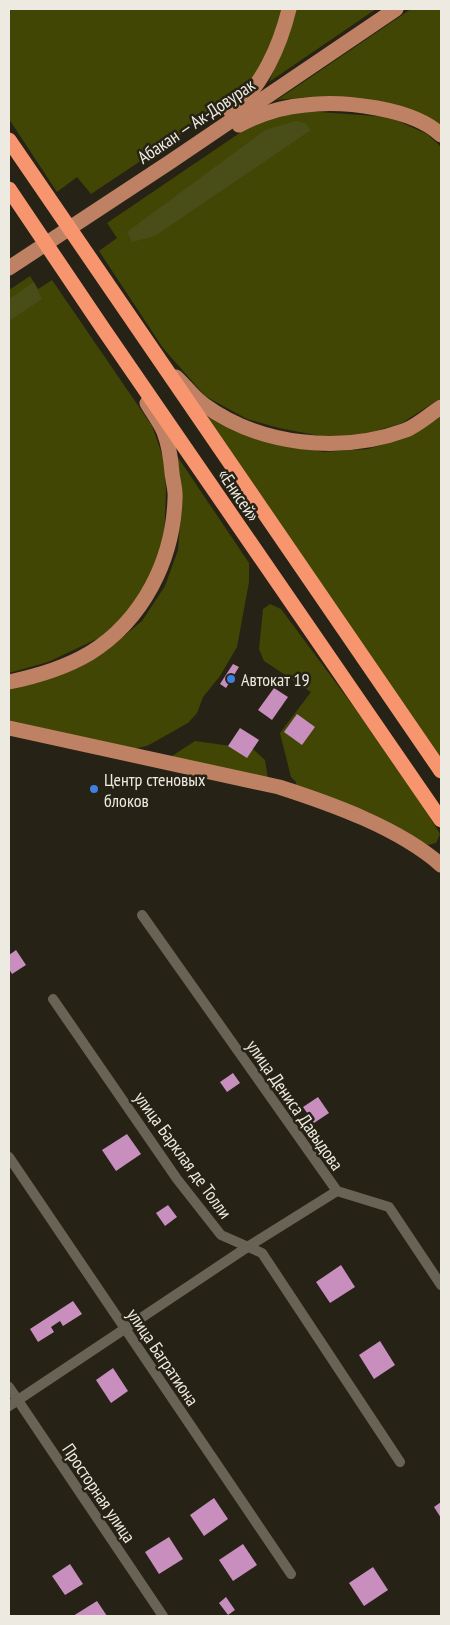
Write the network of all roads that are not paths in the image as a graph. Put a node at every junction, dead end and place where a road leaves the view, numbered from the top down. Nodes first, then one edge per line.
1 (289, 9) edge
2 (396, 9) edge
3 (441, 135) edge
4 (9, 140) edge
5 (170, 162) junction
6 (9, 189) edge
7 (13, 265) edge
8 (104, 330) junction
9 (155, 354) junction
10 (441, 407) edge
11 (9, 682) edge
12 (9, 728) edge
13 (441, 771) edge
14 (441, 820) edge
15 (441, 865) edge
16 (142, 915) dead end
17 (53, 999) dead end
18 (9, 1157) edge
19 (336, 1191) junction
20 (249, 1246) junction
21 (441, 1285) edge
22 (124, 1328) junction
23 (9, 1388) edge
24 (13, 1403) edge
25 (400, 1462) dead end
26 (291, 1574) dead end
27 (163, 1616) edge

1 - 5 main road
2 - 5 main road, Абакан — Ак-Довурак
3 - 5 main road
4 - 9 highway, «Енисей»
5 - 7 main road, Абакан — Ак-Довурак
6 - 8 highway, «Енисей»
8 - 11 main road
8 - 14 highway, «Енисей»
9 - 10 main road
9 - 13 highway, «Енисей»
12 - 15 main road
16 - 19 street, улица Дениса Давыдова
17 - 20 street, улица Барклая де Толли
18 - 22 street, улица Багратиона
19 - 20 street
19 - 21 street, улица Дениса Давыдова
20 - 22 street
20 - 25 street, улица Барклая де Толли
22 - 24 street
22 - 26 street, улица Багратиона
23 - 24 street, Просторная улица
24 - 27 street, Просторная улица

